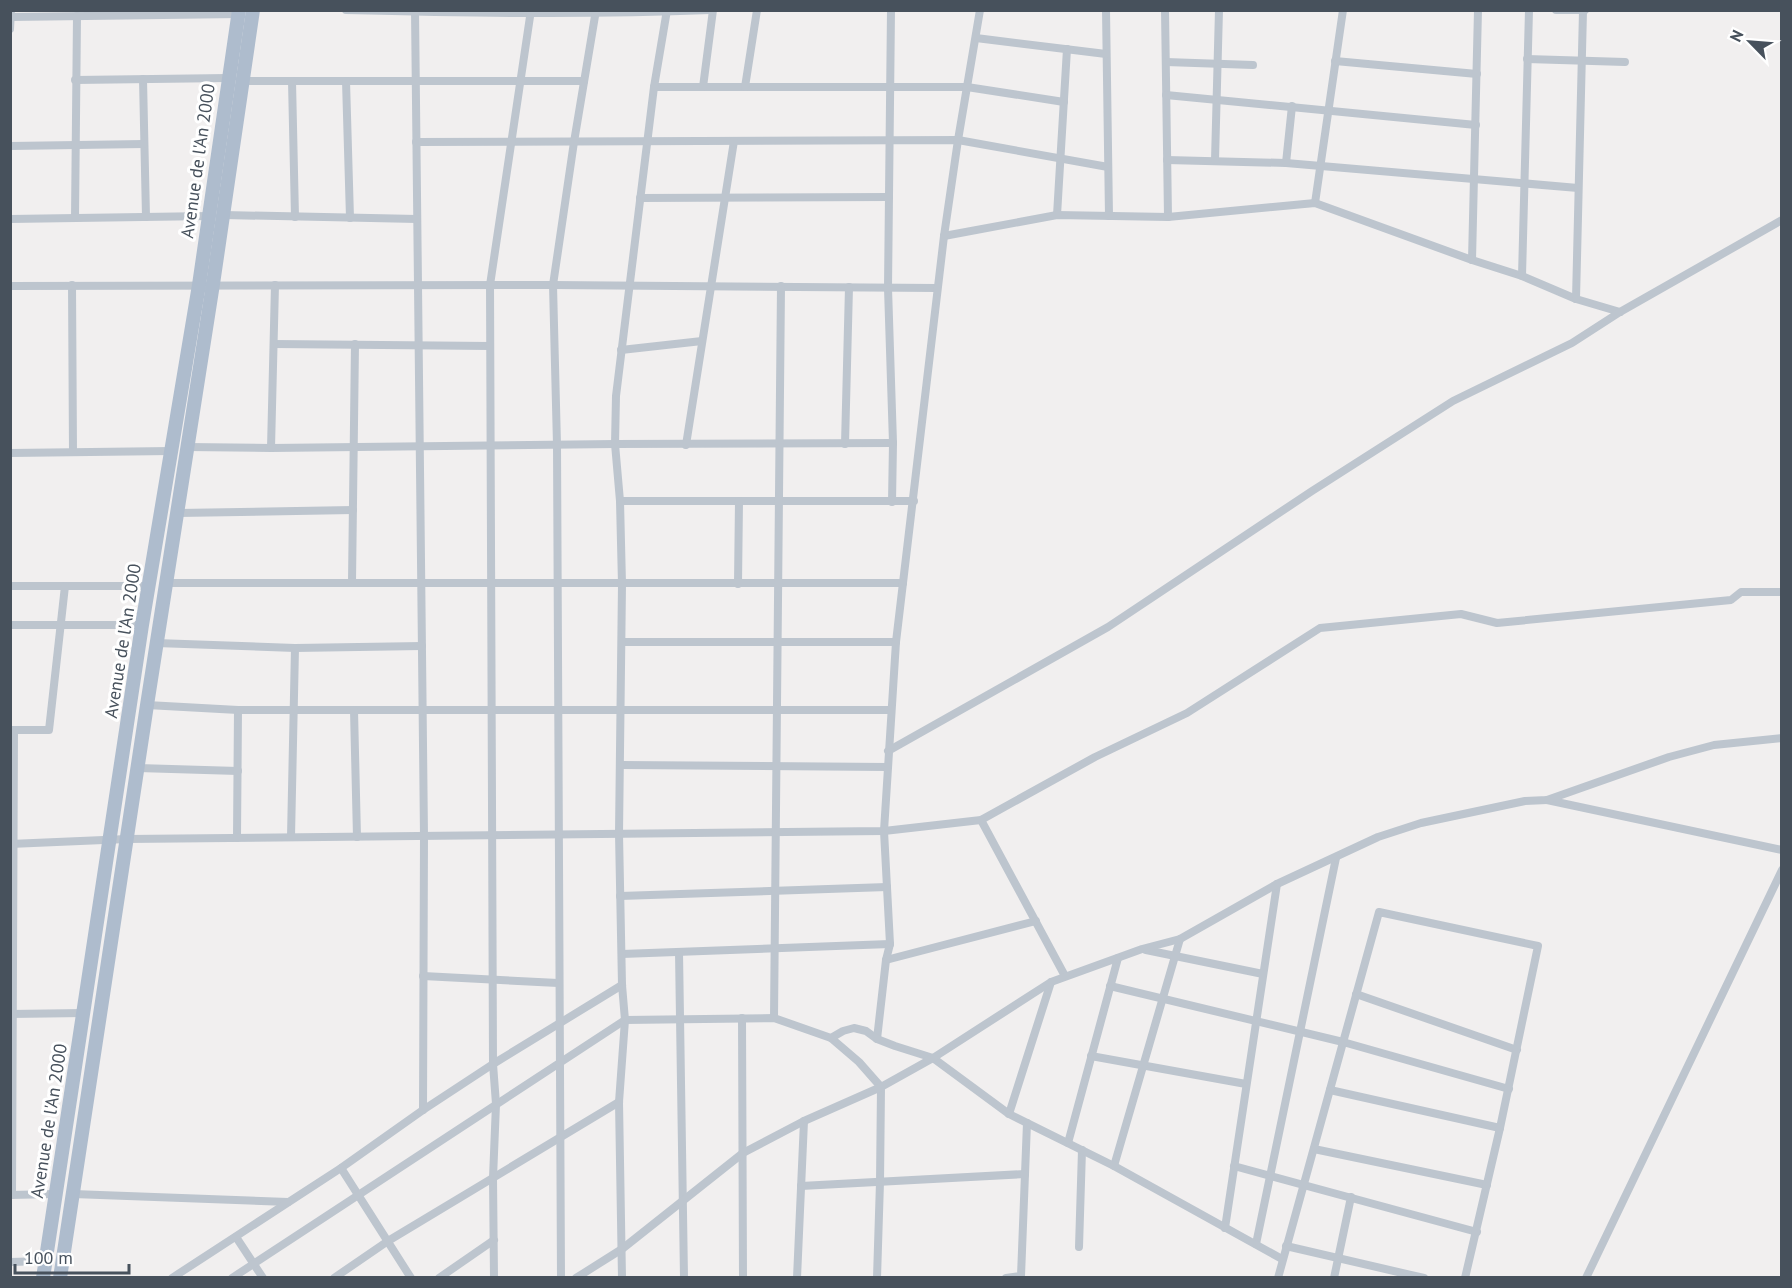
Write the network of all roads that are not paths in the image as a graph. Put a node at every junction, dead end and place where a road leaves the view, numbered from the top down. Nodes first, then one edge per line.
1 (11, 10) edge
2 (253, 10) edge
3 (346, 10) edge
4 (711, 10) edge
5 (757, 10) edge
6 (891, 10) edge
7 (980, 10) edge
8 (1106, 10) edge
9 (1165, 10) edge
10 (1219, 10) edge
11 (1343, 10) edge
12 (1478, 10) edge
13 (1528, 10) edge
14 (1556, 10) edge
15 (351, 11) edge
16 (667, 11) edge
17 (1584, 11) edge
18 (415, 12) edge
19 (531, 12) edge
20 (596, 12) edge
21 (41, 13) edge
22 (239, 13) edge
23 (108, 14) edge
24 (147, 14) edge
25 (11, 16) edge
26 (77, 16) junction
27 (10, 28) edge
28 (976, 38) junction
29 (1067, 49) junction
30 (1106, 54) junction
31 (1527, 59) junction
32 (1581, 61) junction
33 (1166, 62) junction
34 (1335, 62) junction
35 (1625, 62) dead end
36 (1218, 65) junction
37 (1253, 65) dead end
38 (1477, 74) junction
39 (228, 78) junction
40 (143, 79) junction
41 (75, 80) junction
42 (244, 81) junction
43 (292, 81) junction
44 (346, 81) junction
45 (416, 81) junction
46 (520, 81) junction
47 (584, 81) junction
48 (654, 87) junction
49 (702, 87) junction
50 (745, 87) junction
51 (891, 87) junction
52 (967, 87) junction
53 (1166, 95) junction
54 (1217, 100) junction
55 (1064, 102) junction
56 (1292, 106) junction
57 (1328, 110) junction
58 (1476, 125) junction
59 (890, 140) junction
60 (958, 140) junction
61 (647, 141) junction
62 (734, 141) junction
63 (416, 142) junction
64 (511, 142) junction
65 (574, 142) junction
66 (144, 144) junction
67 (75, 145) junction
68 (10, 146) edge
69 (1060, 158) junction
70 (1167, 160) junction
71 (1215, 160) junction
72 (1286, 163) junction
73 (1108, 167) junction
74 (1320, 167) junction
75 (1474, 180) junction
76 (1524, 184) junction
77 (1578, 188) junction
78 (725, 197) junction
79 (890, 197) junction
80 (640, 198) junction
81 (1314, 202) junction
82 (224, 215) junction
83 (1057, 215) junction
84 (209, 216) junction
85 (295, 216) junction
86 (1110, 216) junction
87 (146, 217) junction
88 (1168, 217) junction
89 (75, 218) junction
90 (350, 218) junction
91 (10, 219) edge
92 (417, 219) junction
93 (1782, 220) edge
94 (944, 236) junction
95 (1472, 260) junction
96 (1522, 276) junction
97 (213, 284) junction
98 (72, 285) junction
99 (199, 285) junction
100 (275, 285) junction
101 (418, 285) junction
102 (490, 285) junction
103 (553, 285) junction
104 (10, 286) edge
105 (629, 286) junction
106 (711, 286) junction
107 (781, 286) junction
108 (849, 287) junction
109 (888, 288) junction
110 (937, 288) junction
111 (1576, 299) junction
112 (1620, 312) junction
113 (702, 341) junction
114 (274, 344) junction
115 (355, 344) junction
116 (418, 345) junction
117 (490, 346) junction
118 (621, 350) junction
119 (893, 443) junction
120 (615, 444) junction
121 (780, 444) junction
122 (845, 444) junction
123 (557, 445) junction
124 (686, 445) junction
125 (490, 446) junction
126 (187, 447) junction
127 (354, 447) junction
128 (420, 447) junction
129 (271, 448) junction
130 (171, 451) junction
131 (73, 452) junction
132 (10, 453) edge
133 (779, 500) junction
134 (620, 501) junction
135 (739, 501) junction
136 (914, 501) junction
137 (892, 502) junction
138 (353, 510) junction
139 (178, 513) junction
140 (352, 582) junction
141 (166, 583) junction
142 (421, 583) junction
143 (491, 583) junction
144 (557, 583) junction
145 (903, 583) junction
146 (622, 584) junction
147 (738, 584) junction
148 (778, 584) junction
149 (10, 586) edge
150 (65, 586) junction
151 (150, 586) junction
152 (1782, 592) edge
153 (10, 625) edge
154 (61, 625) junction
155 (142, 625) junction
156 (777, 641) junction
157 (622, 642) junction
158 (896, 642) junction
159 (156, 644) junction
160 (422, 646) junction
161 (295, 648) junction
162 (147, 705) junction
163 (238, 710) junction
164 (293, 710) junction
165 (354, 710) junction
166 (422, 710) junction
167 (558, 710) junction
168 (777, 710) junction
169 (891, 710) junction
170 (492, 711) junction
171 (621, 711) junction
172 (12, 730) edge
173 (1782, 738) edge
174 (888, 751) junction
175 (621, 765) junction
176 (776, 765) junction
177 (887, 767) junction
178 (138, 768) junction
179 (238, 771) junction
180 (1547, 800) junction
181 (981, 820) junction
182 (884, 831) junction
183 (775, 832) junction
184 (559, 834) junction
185 (619, 834) junction
186 (492, 835) junction
187 (424, 836) junction
188 (291, 837) junction
189 (357, 837) junction
190 (237, 838) junction
191 (110, 840) junction
192 (127, 840) junction
193 (12, 844) edge
194 (1782, 850) edge
195 (1336, 858) junction
196 (1782, 870) edge
197 (1277, 884) junction
198 (887, 887) junction
199 (775, 890) junction
200 (620, 896) junction
201 (1036, 921) junction
202 (1180, 939) junction
203 (890, 944) junction
204 (774, 949) junction
205 (1142, 949) junction
206 (11, 950) edge
207 (679, 952) junction
208 (622, 954) junction
209 (1175, 956) junction
210 (1118, 958) junction
211 (886, 960) junction
212 (1263, 974) junction
213 (423, 976) junction
214 (1065, 976) junction
215 (493, 978) junction
216 (1051, 982) junction
217 (558, 983) junction
218 (622, 985) junction
219 (1110, 986) junction
220 (1356, 994) junction
221 (1163, 998) junction
222 (84, 1013) junction
223 (12, 1014) edge
224 (680, 1018) junction
225 (742, 1018) junction
226 (774, 1018) junction
227 (625, 1020) junction
228 (1256, 1021) junction
229 (558, 1025) junction
230 (1300, 1032) junction
231 (831, 1038) junction
232 (877, 1039) junction
233 (1343, 1042) junction
234 (1517, 1050) junction
235 (1091, 1056) junction
236 (933, 1058) junction
237 (560, 1062) junction
238 (493, 1064) junction
239 (1143, 1065) junction
240 (1246, 1084) junction
241 (880, 1087) junction
242 (1509, 1089) junction
243 (1329, 1090) junction
244 (619, 1102) junction
245 (496, 1104) junction
246 (423, 1110) junction
247 (1009, 1114) junction
248 (804, 1121) junction
249 (1027, 1123) junction
250 (1500, 1128) junction
251 (561, 1139) junction
252 (1068, 1143) junction
253 (1314, 1149) junction
254 (1082, 1150) junction
255 (743, 1153) junction
256 (1114, 1166) junction
257 (1234, 1166) junction
258 (341, 1168) junction
259 (1025, 1174) junction
260 (1270, 1176) junction
261 (493, 1178) junction
262 (880, 1182) junction
263 (1303, 1184) junction
264 (1487, 1185) junction
265 (801, 1186) junction
266 (55, 1194) junction
267 (73, 1194) junction
268 (359, 1194) junction
269 (11, 1195) edge
270 (1351, 1197) junction
271 (683, 1200) junction
272 (288, 1202) junction
273 (1225, 1228) junction
274 (1477, 1232) junction
275 (236, 1237) junction
276 (494, 1240) junction
277 (388, 1241) junction
278 (1256, 1244) junction
279 (1286, 1246) junction
280 (1079, 1247) dead end
281 (622, 1249) junction
282 (1338, 1258) junction
283 (1282, 1259) junction
284 (46, 1261) junction
285 (10, 1262) edge
286 (254, 1263) junction
287 (44, 1278) edge
288 (60, 1278) edge
289 (172, 1278) edge
290 (232, 1278) edge
291 (263, 1278) edge
292 (334, 1278) edge
293 (411, 1278) edge
294 (439, 1278) edge
295 (494, 1278) edge
296 (561, 1278) edge
297 (576, 1278) edge
298 (622, 1278) edge
299 (684, 1278) edge
300 (743, 1278) edge
301 (797, 1278) edge
302 (877, 1278) edge
303 (1006, 1278) edge
304 (1278, 1278) edge
305 (1334, 1278) edge
306 (1424, 1278) edge
307 (1465, 1278) edge
308 (1586, 1278) edge

1 - 25 street
2 - 42 main road, Avenue de l'An 2000
3 - 15 street
4 - 16 street
4 - 49 street
5 - 50 street
6 - 51 street
7 - 28 street
8 - 30 street
9 - 33 street
10 - 36 street
11 - 34 street
12 - 38 street
13 - 31 street
14 - 17 street
15 - 18 street
16 - 20 street
16 - 48 street
17 - 32 street
18 - 19 street
18 - 45 street
19 - 20 street
19 - 46 street
20 - 47 street
21 - 25 street
21 - 26 street
22 - 24 street
22 - 39 main road, Avenue de l'An 2000
23 - 24 street
23 - 26 street
25 - 27 street
26 - 41 street
28 - 29 street
28 - 52 street
29 - 30 street
29 - 55 street
30 - 73 street
31 - 32 street
31 - 76 street
32 - 35 street
32 - 77 street
33 - 36 street
33 - 53 street
34 - 38 street
34 - 57 street
36 - 37 street
36 - 54 street
38 - 58 street
39 - 40 street
39 - 84 main road, Avenue de l'An 2000
40 - 41 street
40 - 66 street
41 - 67 street
42 - 43 street
42 - 82 main road, Avenue de l'An 2000
43 - 44 street
43 - 85 street
44 - 45 street
44 - 90 street
45 - 46 street
45 - 63 street
46 - 47 street
46 - 64 street
47 - 65 street
48 - 49 street
48 - 61 street
49 - 50 street
50 - 51 street
51 - 52 street
51 - 59 street
52 - 55 street
52 - 60 street
53 - 54 street
53 - 70 street
54 - 56 street
54 - 71 street
55 - 69 street
56 - 57 street
56 - 72 street
57 - 58 street
57 - 74 street
58 - 75 street
59 - 60 street
59 - 62 street
59 - 79 street
60 - 69 street
60 - 94 street
61 - 62 street
61 - 65 street
61 - 80 street
62 - 78 street
63 - 64 street
63 - 92 street
64 - 65 street
64 - 102 street
65 - 103 street
66 - 67 street
66 - 87 street
67 - 68 street
67 - 89 street
69 - 73 street
69 - 83 street
70 - 71 street
70 - 88 street
71 - 72 street
72 - 74 street
73 - 86 street
74 - 75 street
74 - 81 street
75 - 76 street
75 - 95 street
76 - 77 street
76 - 96 street
77 - 111 street
78 - 79 street
78 - 80 street
78 - 106 street
79 - 109 street
80 - 105 street
81 - 88 street
81 - 95 street
82 - 85 street
82 - 97 main road, Avenue de l'An 2000
83 - 86 street
83 - 94 street
84 - 87 street
84 - 99 main road, Avenue de l'An 2000
85 - 90 street
86 - 88 street
87 - 89 street
89 - 91 street
90 - 92 street
92 - 101 street
93 - 112 street
94 - 110 street
95 - 96 street
96 - 111 street
97 - 99 street
97 - 100 street
97 - 126 main road, Avenue de l'An 2000
98 - 99 street
98 - 104 street
98 - 131 street
99 - 130 main road, Avenue de l'An 2000
100 - 101 street
100 - 114 street
101 - 102 street
101 - 116 street
102 - 103 street
102 - 117 street
103 - 105 street
103 - 123 street
105 - 106 street
105 - 118 street
106 - 107 street
106 - 113 street
107 - 108 street
107 - 121 street
108 - 109 street
108 - 122 street
109 - 110 street
109 - 119 street
110 - 136 street
111 - 112 street
112 - 174 street
113 - 118 street
113 - 124 street
114 - 115 street
114 - 129 street
115 - 116 street
115 - 127 street
116 - 117 street
116 - 128 street
117 - 125 street
118 - 120 street
119 - 122 street
119 - 137 street
120 - 123 street
120 - 124 street
120 - 134 street
121 - 122 street
121 - 124 street
121 - 133 street
123 - 125 street
123 - 144 street
125 - 128 street
125 - 143 street
126 - 129 street
126 - 139 main road, Avenue de l'An 2000
127 - 128 street
127 - 129 street
127 - 138 street
128 - 142 street
130 - 131 street
130 - 151 main road, Avenue de l'An 2000
131 - 132 street
133 - 135 street
133 - 137 street
133 - 148 street
134 - 135 street
134 - 146 street
135 - 147 street
136 - 137 street
136 - 145 street
138 - 139 street
138 - 140 street
139 - 141 main road, Avenue de l'An 2000
140 - 141 street
140 - 142 street
141 - 159 main road, Avenue de l'An 2000
142 - 143 street
142 - 160 street
143 - 144 street
143 - 170 street
144 - 146 street
144 - 167 street
145 - 148 street
145 - 158 street
146 - 147 street
146 - 157 street
147 - 148 street
148 - 156 street
149 - 150 street
150 - 151 street
150 - 154 street
151 - 155 main road, Avenue de l'An 2000
152 - 181 street
153 - 154 street
154 - 155 street
154 - 172 street
155 - 191 main road, Avenue de l'An 2000
156 - 157 street
156 - 158 street
156 - 168 street
157 - 171 street
158 - 169 street
159 - 161 street
159 - 162 main road, Avenue de l'An 2000
160 - 161 street
160 - 166 street
161 - 164 street
162 - 163 street
162 - 178 main road, Avenue de l'An 2000
163 - 164 street
163 - 179 street
164 - 165 street
164 - 188 street
165 - 166 street
165 - 189 street
166 - 170 street
166 - 187 street
167 - 170 street
167 - 171 street
167 - 184 street
168 - 169 street
168 - 171 street
168 - 176 street
169 - 174 street
170 - 186 street
171 - 175 street
172 - 193 street
173 - 180 street
174 - 177 street
175 - 176 street
175 - 185 street
176 - 177 street
176 - 183 street
177 - 182 street
178 - 179 street
178 - 192 main road, Avenue de l'An 2000
179 - 190 street
180 - 194 street
180 - 195 street
181 - 182 street
181 - 201 street
182 - 183 street
182 - 198 street
183 - 185 street
183 - 199 street
184 - 185 street
184 - 186 street
184 - 217 street
185 - 200 street
186 - 187 street
186 - 215 street
187 - 189 street
187 - 213 street
188 - 189 street
188 - 190 street
190 - 192 street
191 - 192 street
191 - 193 street
191 - 222 main road, Avenue de l'An 2000
192 - 267 main road, Avenue de l'An 2000
193 - 206 street
195 - 197 street
195 - 230 street
196 - 308 street
197 - 202 street
197 - 212 street
198 - 199 street
198 - 203 street
199 - 200 street
199 - 204 street
200 - 208 street
201 - 211 street
201 - 214 street
202 - 205 street
202 - 209 street
203 - 204 street
203 - 211 street
204 - 207 street
204 - 226 street
205 - 209 street
205 - 210 street
206 - 223 street
207 - 208 street
207 - 224 street
208 - 218 street
209 - 212 street
209 - 221 street
210 - 214 street
210 - 219 street
211 - 232 street
212 - 228 street
213 - 215 street
213 - 246 street
214 - 216 street
215 - 217 street
215 - 238 street
216 - 236 street
216 - 247 street
217 - 229 street
218 - 227 street
218 - 229 street
219 - 221 street
219 - 235 street
220 - 233 street
220 - 234 street
220 - 234 street
221 - 228 street
221 - 239 street
222 - 223 street
222 - 266 main road, Avenue de l'An 2000
223 - 269 street
224 - 225 street
224 - 227 street
224 - 271 street
225 - 226 street
225 - 255 street
226 - 231 street
227 - 237 street
227 - 244 street
228 - 230 street
228 - 240 street
229 - 237 street
229 - 238 street
230 - 233 street
230 - 260 street
231 - 232 street
231 - 241 street
232 - 236 street
233 - 242 street
233 - 243 street
234 - 242 street
235 - 239 street
235 - 252 street
236 - 241 street
236 - 247 street
237 - 245 street
237 - 251 street
238 - 245 street
238 - 246 street
239 - 240 street
239 - 256 street
240 - 257 street
241 - 248 street
241 - 262 street
242 - 250 street
243 - 250 street
243 - 253 street
244 - 251 street
244 - 281 street
245 - 261 street
245 - 268 street
246 - 258 street
247 - 249 street
248 - 255 street
248 - 265 street
249 - 252 street
249 - 259 street
250 - 264 street
251 - 261 street
251 - 296 street
252 - 254 street
253 - 263 street
253 - 264 street
254 - 256 street
254 - 280 street
255 - 271 street
255 - 300 street
256 - 273 street
257 - 260 street
257 - 273 street
258 - 268 street
258 - 272 street
259 - 262 street
259 - 303 street
260 - 263 street
260 - 278 street
261 - 276 street
261 - 277 street
262 - 265 street
262 - 302 street
263 - 270 street
263 - 279 street
264 - 274 street
265 - 301 street
266 - 269 street
266 - 284 main road, Avenue de l'An 2000
267 - 272 street
267 - 288 main road, Avenue de l'An 2000
268 - 277 street
268 - 286 street
270 - 274 street
270 - 282 street
271 - 281 street
271 - 299 street
272 - 275 street
273 - 278 street
274 - 307 street
275 - 286 street
275 - 289 street
276 - 294 street
276 - 295 street
277 - 292 street
277 - 293 street
278 - 283 street
279 - 282 street
279 - 283 street
281 - 297 street
281 - 298 street
282 - 305 street
282 - 306 street
283 - 304 street
284 - 285 street
284 - 287 main road, Avenue de l'An 2000
286 - 290 street
286 - 291 street

